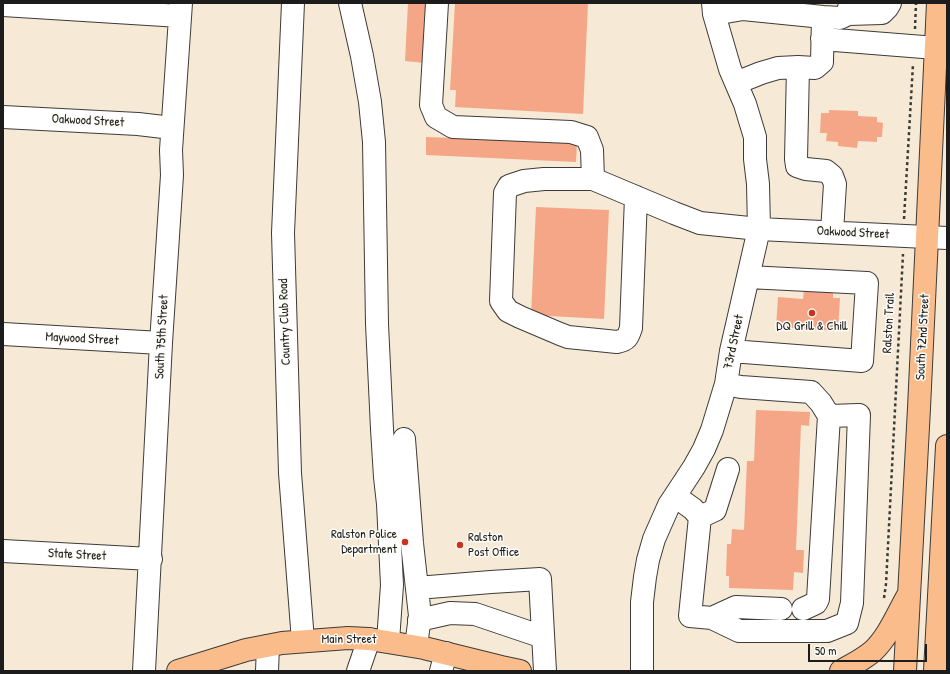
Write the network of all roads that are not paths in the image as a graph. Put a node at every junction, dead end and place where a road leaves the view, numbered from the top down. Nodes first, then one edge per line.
1 (293, 3) edge
2 (350, 3) edge
3 (436, 3) edge
4 (890, 3) edge
5 (938, 3) edge
6 (3, 5) edge
7 (713, 8) edge
8 (849, 8) edge
9 (180, 10) edge
10 (823, 17) junction
11 (822, 39) junction
12 (936, 48) junction
13 (798, 66) junction
14 (736, 83) junction
15 (3, 117) edge
16 (172, 128) junction
17 (592, 179) junction
18 (636, 197) junction
19 (759, 229) junction
20 (832, 232) junction
21 (937, 237) edge
22 (748, 277) junction
23 (3, 334) edge
24 (161, 343) junction
25 (731, 351) junction
26 (733, 386) junction
27 (825, 410) junction
28 (404, 439) dead end
29 (947, 446) edge
30 (728, 470) dead end
31 (675, 496) junction
32 (700, 517) junction
33 (3, 551) edge
34 (150, 559) junction
35 (417, 588) junction
36 (910, 591) junction
37 (852, 603) junction
38 (781, 609) dead end
39 (712, 618) junction
40 (419, 620) junction
41 (543, 637) junction
42 (379, 640) junction
43 (302, 641) junction
44 (268, 646) junction
45 (416, 646) junction
46 (444, 662) edge
47 (144, 671) edge
48 (178, 671) edge
49 (267, 671) edge
50 (358, 671) edge
51 (520, 671) edge
52 (545, 671) edge
53 (642, 671) edge
54 (841, 671) edge
55 (905, 671) edge
56 (936, 671) edge

1 - 43 street, Country Club Road
2 - 42 street
3 - 17 street
4 - 8 street
5 - 12 main road, South 72nd Street
6 - 9 street
7 - 10 street
7 - 14 street, 73rd Street
8 - 10 street
9 - 16 street, South 75th Street
10 - 11 street
11 - 12 street
11 - 13 street
12 - 21 main road, South 72nd Street
13 - 14 street
13 - 20 street
14 - 19 street, 73rd Street
15 - 16 street, Oakwood Street
16 - 24 street, South 75th Street
17 - 18 street, Oakwood Street
17 - 18 street
18 - 19 street, Oakwood Street
19 - 20 street, Oakwood Street
19 - 22 street, 73rd Street
20 - 21 street, Oakwood Street
21 - 36 main road, South 72nd Street
22 - 25 street, 73rd Street
22 - 25 street
23 - 24 street, Maywood Street
24 - 34 street, South 75th Street
25 - 26 street, 73rd Street
26 - 27 street
26 - 31 street, 73rd Street
27 - 37 street
27 - 37 street
28 - 35 street
29 - 56 main road
30 - 32 street
31 - 32 street
31 - 53 street, 73rd Street
32 - 39 street
33 - 34 street, State Street
34 - 47 street, South 75th Street
35 - 40 street
35 - 41 street
36 - 54 main road
36 - 55 main road, South 72nd Street
37 - 39 street
38 - 39 street
40 - 41 street
40 - 45 street
41 - 52 street
42 - 43 main road, Main Street
42 - 45 main road, Main Street
42 - 50 street
43 - 44 main road, Main Street
44 - 48 main road, Main Street
44 - 49 street
45 - 46 main road, Main Street
46 - 51 main road, Main Street

